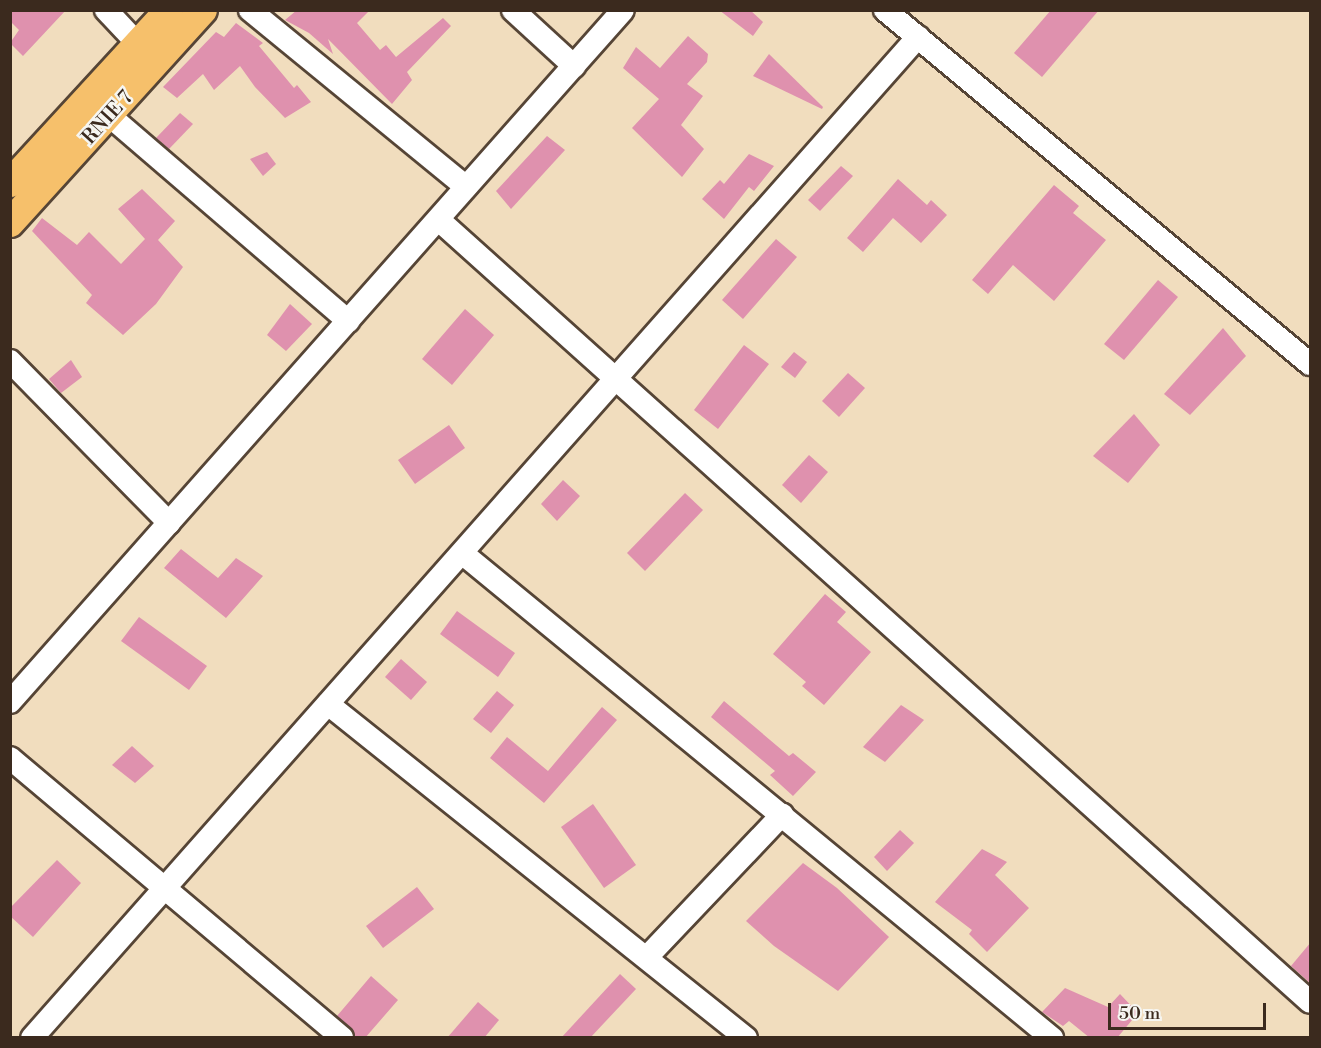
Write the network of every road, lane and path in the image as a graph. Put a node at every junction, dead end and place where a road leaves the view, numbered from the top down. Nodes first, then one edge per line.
1 (106, 10) edge
2 (170, 10) edge
3 (203, 10) edge
4 (250, 10) edge
5 (513, 10) edge
6 (623, 10) edge
7 (885, 10) edge
8 (918, 37) junction
9 (138, 44) junction
10 (574, 66) junction
11 (111, 117) junction
12 (10, 183) edge
13 (466, 187) junction
14 (440, 221) junction
15 (10, 223) edge
16 (348, 321) junction
17 (10, 361) edge
18 (1311, 364) edge
19 (616, 379) junction
20 (170, 523) junction
21 (462, 553) junction
22 (10, 702) edge
23 (328, 704) junction
24 (10, 758) edge
25 (782, 815) junction
26 (165, 888) junction
27 (648, 956) junction
28 (1311, 1002) edge
29 (32, 1038) edge
30 (342, 1038) edge
31 (746, 1038) edge
32 (1052, 1038) edge

1 - 9 street
2 - 9 main road, RNIE 7 / RNIE 7
3 - 11 main road, RNIE 7 / RNIE 7
4 - 13 street
5 - 10 street
6 - 10 street
7 - 8 street
8 - 18 street
8 - 19 street
9 - 12 main road, RNIE 7 / RNIE 7
10 - 13 street
11 - 15 main road, RNIE 7 / RNIE 7
11 - 16 street
13 - 14 street
14 - 16 street
14 - 19 street
16 - 20 street
17 - 20 street
19 - 21 street
19 - 28 street
20 - 22 street
21 - 23 street
21 - 25 street
23 - 26 street
23 - 27 street
24 - 26 street
25 - 27 street
25 - 32 street
26 - 29 street
26 - 30 street
27 - 31 street

